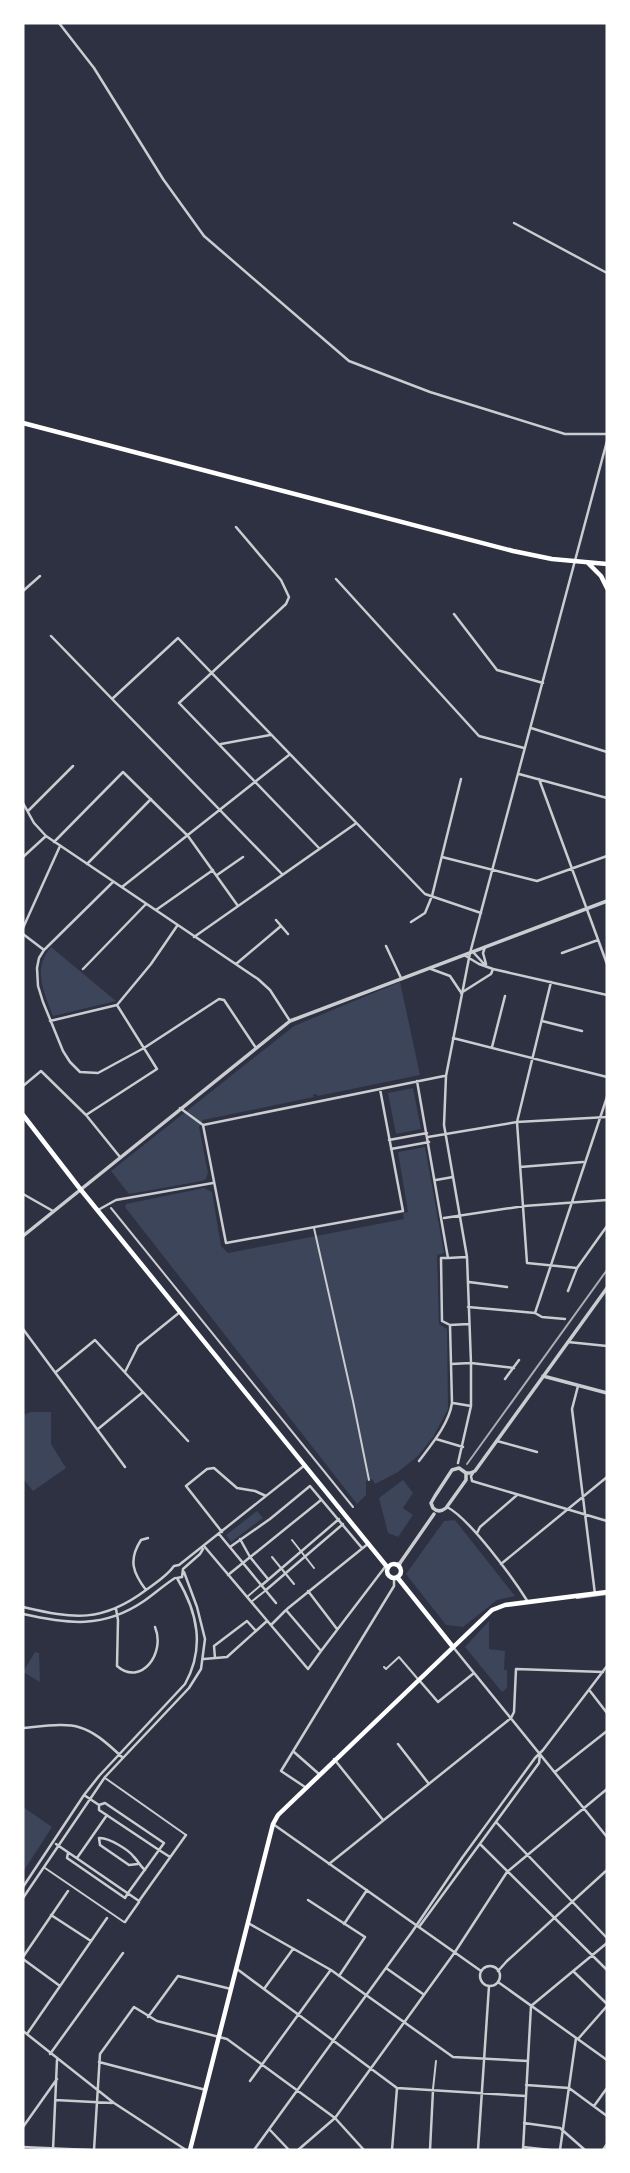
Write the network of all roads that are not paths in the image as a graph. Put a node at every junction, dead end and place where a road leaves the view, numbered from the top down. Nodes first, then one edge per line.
1 (59, 23) edge
2 (514, 223) dead end
3 (607, 273) edge
4 (23, 423) edge
5 (607, 434) edge
6 (607, 441) edge
7 (236, 527) dead end
8 (587, 563) junction
9 (607, 564) edge
10 (40, 576) dead end
11 (336, 579) dead end
12 (607, 588) edge
13 (23, 591) edge
14 (454, 614) dead end
15 (51, 636) dead end
16 (210, 673) junction
17 (543, 683) junction
18 (112, 699) junction
19 (531, 728) junction
20 (270, 735) junction
21 (219, 745) junction
22 (526, 749) junction
23 (607, 752) edge
24 (289, 755) junction
25 (73, 766) dead end
26 (519, 774) junction
27 (461, 779) dead end
28 (539, 779) junction
29 (255, 782) junction
30 (607, 798) edge
31 (151, 799) junction
32 (23, 803) edge
33 (220, 810) junction
34 (28, 812) junction
35 (356, 823) junction
36 (46, 836) junction
37 (188, 836) junction
38 (54, 842) junction
39 (60, 846) junction
40 (319, 848) junction
41 (607, 856) edge
42 (23, 857) edge
43 (243, 857) dead end
44 (442, 857) junction
45 (87, 864) junction
46 (572, 869) junction
47 (213, 870) junction
48 (493, 870) junction
49 (282, 874) junction
50 (216, 875) junction
51 (113, 882) junction
52 (122, 887) junction
53 (432, 896) junction
54 (607, 901) edge
55 (146, 904) junction
56 (238, 906) junction
57 (587, 909) junction
58 (156, 911) junction
59 (481, 913) junction
60 (276, 920) dead end
61 (411, 922) dead end
62 (178, 925) junction
63 (281, 926) junction
64 (23, 928) edge
65 (23, 934) edge
66 (288, 934) dead end
67 (194, 937) junction
68 (598, 940) junction
69 (386, 946) dead end
70 (486, 947) junction
71 (44, 950) junction
72 (562, 953) dead end
73 (469, 954) junction
74 (236, 964) junction
75 (607, 964) edge
76 (488, 967) junction
77 (83, 969) dead end
78 (427, 969) junction
79 (493, 969) junction
80 (401, 978) junction
81 (551, 982) junction
82 (461, 993) junction
83 (607, 995) edge
84 (505, 996) dead end
85 (117, 1006) junction
86 (50, 1021) junction
87 (290, 1021) junction
88 (542, 1021) junction
89 (582, 1031) dead end
90 (453, 1038) junction
91 (492, 1047) junction
92 (144, 1048) junction
93 (256, 1049) junction
94 (533, 1058) junction
95 (446, 1076) junction
96 (607, 1077) edge
97 (418, 1081) junction
98 (23, 1086) edge
99 (380, 1089) junction
100 (607, 1097) edge
101 (180, 1108) junction
102 (23, 1115) edge
103 (86, 1115) junction
104 (601, 1117) junction
105 (607, 1117) edge
106 (517, 1122) junction
107 (204, 1125) junction
108 (446, 1134) junction
109 (427, 1135) junction
110 (389, 1140) junction
111 (429, 1142) junction
112 (391, 1149) junction
113 (120, 1158) junction
114 (585, 1162) junction
115 (520, 1167) junction
116 (453, 1177) junction
117 (436, 1180) junction
118 (214, 1183) junction
119 (81, 1190) junction
120 (23, 1194) edge
121 (607, 1200) edge
122 (571, 1201) junction
123 (524, 1206) junction
124 (111, 1209) dead end
125 (98, 1210) junction
126 (52, 1212) junction
127 (461, 1215) junction
128 (443, 1219) junction
129 (607, 1226) edge
130 (314, 1227) junction
131 (23, 1236) edge
132 (467, 1257) junction
133 (448, 1258) junction
134 (551, 1266) junction
135 (577, 1268) junction
136 (468, 1282) junction
137 (507, 1287) dead end
138 (607, 1288) edge
139 (568, 1291) dead end
140 (605, 1293) edge
141 (468, 1307) junction
142 (180, 1312) junction
143 (535, 1313) junction
144 (565, 1319) dead end
145 (469, 1324) junction
146 (450, 1325) junction
147 (24, 1331) edge
148 (568, 1342) junction
149 (607, 1346) edge
150 (519, 1360) dead end
151 (471, 1363) junction
152 (451, 1364) junction
153 (513, 1368) junction
154 (56, 1372) junction
155 (125, 1372) junction
156 (543, 1376) junction
157 (505, 1379) dead end
158 (578, 1385) junction
159 (143, 1392) junction
160 (607, 1393) edge
161 (452, 1403) junction
162 (471, 1406) junction
163 (98, 1429) junction
164 (435, 1438) junction
165 (188, 1441) dead end
166 (497, 1441) junction
167 (463, 1447) junction
168 (537, 1452) dead end
169 (419, 1461) dead end
170 (305, 1465) junction
171 (458, 1466) junction
172 (125, 1467) dead end
173 (475, 1471) junction
174 (466, 1473) junction
175 (607, 1477) edge
176 (369, 1480) dead end
177 (466, 1481) junction
178 (472, 1481) junction
179 (517, 1495) junction
180 (266, 1496) junction
181 (583, 1497) junction
182 (321, 1499) junction
183 (353, 1507) dead end
184 (447, 1507) junction
185 (568, 1510) junction
186 (435, 1511) junction
187 (585, 1515) junction
188 (348, 1517) junction
189 (607, 1521) edge
190 (341, 1522) junction
191 (221, 1533) junction
192 (477, 1535) junction
193 (148, 1538) dead end
194 (240, 1539) junction
195 (292, 1540) dead end
196 (369, 1544) junction
197 (204, 1546) junction
198 (230, 1546) junction
199 (362, 1548) junction
200 (301, 1552) junction
201 (250, 1557) junction
202 (272, 1557) dead end
203 (305, 1557) junction
204 (243, 1562) junction
205 (500, 1564) junction
206 (179, 1565) junction
207 (398, 1565) junction
208 (387, 1566) junction
209 (281, 1568) junction
210 (314, 1568) dead end
211 (184, 1571) junction
212 (171, 1573) junction
213 (228, 1574) junction
214 (286, 1574) junction
215 (395, 1577) junction
216 (176, 1578) junction
217 (268, 1579) junction
218 (294, 1584) dead end
219 (262, 1585) junction
220 (146, 1590) junction
221 (266, 1590) junction
222 (308, 1591) junction
223 (607, 1593) edge
224 (594, 1594) junction
225 (247, 1597) junction
226 (251, 1602) junction
227 (528, 1602) junction
228 (276, 1603) dead end
229 (540, 1603) dead end
230 (23, 1607) edge
231 (116, 1609) junction
232 (286, 1610) junction
233 (23, 1614) edge
234 (118, 1616) junction
235 (267, 1621) junction
236 (271, 1625) junction
237 (155, 1627) dead end
238 (337, 1629) junction
239 (256, 1631) junction
240 (453, 1647) junction
241 (321, 1651) junction
242 (204, 1658) junction
243 (215, 1658) junction
244 (607, 1666) edge
245 (384, 1667) dead end
246 (603, 1672) junction
247 (474, 1673) junction
248 (419, 1680) junction
249 (589, 1690) junction
250 (607, 1713) edge
251 (511, 1718) junction
252 (23, 1728) edge
253 (607, 1731) edge
254 (398, 1745) dead end
255 (293, 1753) junction
256 (118, 1754) junction
257 (540, 1754) junction
258 (123, 1758) junction
259 (334, 1759) junction
260 (555, 1773) junction
261 (319, 1774) junction
262 (105, 1777) junction
263 (429, 1784) junction
264 (305, 1787) junction
265 (607, 1790) edge
266 (83, 1795) junction
267 (89, 1798) junction
268 (99, 1805) junction
269 (584, 1808) junction
270 (107, 1815) junction
271 (383, 1820) junction
272 (496, 1822) junction
273 (273, 1824) junction
274 (94, 1833) junction
275 (186, 1835) joint
276 (607, 1837) edge
277 (99, 1838) junction
278 (52, 1842) junction
279 (480, 1844) junction
280 (58, 1845) junction
281 (159, 1850) junction
282 (68, 1852) junction
283 (527, 1854) junction
284 (170, 1857) junction
285 (76, 1858) junction
286 (138, 1864) junction
287 (329, 1864) junction
288 (43, 1867) junction
289 (145, 1870) junction
290 (607, 1870) edge
291 (508, 1872) junction
292 (23, 1887) edge
293 (367, 1890) junction
294 (68, 1891) dead end
295 (128, 1894) junction
296 (23, 1898) edge
297 (308, 1900) dead end
298 (139, 1901) junction
299 (573, 1902) junction
300 (51, 1916) junction
301 (107, 1918) dead end
302 (555, 1918) junction
303 (125, 1922) joint
304 (248, 1923) junction
305 (344, 1924) junction
306 (418, 1926) junction
307 (91, 1941) junction
308 (607, 1941) edge
309 (293, 1949) junction
310 (455, 1952) junction
311 (123, 1953) dead end
312 (592, 1955) junction
313 (23, 1958) edge
314 (386, 1968) junction
315 (236, 1969) junction
316 (331, 1970) junction
317 (607, 1970) edge
318 (481, 1971) junction
319 (499, 1971) junction
320 (573, 1971) junction
321 (339, 1976) junction
322 (498, 1982) junction
323 (60, 1986) junction
324 (489, 1986) junction
325 (231, 1989) junction
326 (264, 1989) junction
327 (424, 1994) junction
328 (366, 1996) junction
329 (607, 2005) edge
330 (531, 2006) junction
331 (299, 2015) junction
332 (148, 2017) junction
333 (404, 2022) junction
334 (23, 2031) edge
335 (27, 2034) junction
336 (219, 2036) junction
337 (577, 2038) junction
338 (334, 2040) junction
339 (48, 2053) junction
340 (483, 2059) junction
341 (57, 2060) junction
342 (607, 2060) edge
343 (436, 2061) dead end
344 (528, 2061) junction
345 (99, 2062) junction
346 (261, 2065) junction
347 (372, 2068) junction
348 (57, 2079) junction
349 (250, 2081) dead end
350 (526, 2085) junction
351 (397, 2088) junction
352 (569, 2088) junction
353 (607, 2088) edge
354 (97, 2090) junction
355 (206, 2090) junction
356 (433, 2090) junction
357 (296, 2091) junction
358 (481, 2093) junction
359 (526, 2096) junction
360 (55, 2100) junction
361 (96, 2102) junction
362 (114, 2103) junction
363 (594, 2106) junction
364 (607, 2116) edge
365 (335, 2118) junction
366 (524, 2123) junction
367 (23, 2127) edge
368 (269, 2129) junction
369 (563, 2130) junction
370 (607, 2144) edge
371 (177, 2145) junction
372 (23, 2147) edge
373 (53, 2149) edge
374 (523, 2149) edge
375 (92, 2150) edge
376 (176, 2150) edge
377 (188, 2150) edge
378 (254, 2150) edge
379 (289, 2150) edge
380 (298, 2150) edge
381 (364, 2150) edge
382 (392, 2150) edge
383 (430, 2150) edge
384 (478, 2150) edge
385 (550, 2150) edge
386 (560, 2150) edge
387 (585, 2150) edge
388 (603, 2150) edge

1 - 5 street
2 - 3 street
4 - 8 main road
6 - 17 street
7 - 16 street
8 - 9 main road
8 - 12 main road
10 - 13 street
11 - 22 street
14 - 17 street
15 - 18 street
16 - 18 street
16 - 20 street
16 - 21 street
17 - 19 street
18 - 33 street
19 - 22 street
19 - 23 street
20 - 21 street
20 - 24 street
21 - 29 street
22 - 26 street
24 - 29 street
24 - 35 street
25 - 34 street
26 - 28 street
26 - 48 street
27 - 44 street
28 - 30 street
28 - 46 street
29 - 33 street
29 - 40 street
31 - 37 street
31 - 38 street
31 - 45 street
32 - 34 street
33 - 37 street
33 - 49 street
34 - 36 street
35 - 40 street
35 - 53 street
36 - 38 street
36 - 42 street
37 - 47 street
37 - 52 street
38 - 39 street
39 - 45 street
39 - 64 street
40 - 49 street
41 - 46 street
43 - 50 street
44 - 48 street
44 - 53 street
45 - 51 street
46 - 48 street
46 - 57 street
47 - 50 street
47 - 58 street
48 - 59 street
49 - 56 street
50 - 56 street
51 - 52 street
51 - 71 street
52 - 55 street
53 - 59 street
53 - 61 street
54 - 57 street
55 - 58 street
55 - 77 street
56 - 67 street
57 - 68 street
57 - 70 street
58 - 62 street
59 - 73 street
60 - 63 street
62 - 67 street
62 - 85 street
63 - 66 street
63 - 74 street
65 - 71 street
67 - 74 street
68 - 72 street
68 - 75 street
69 - 80 street
70 - 73 street
70 - 76 street
71 - 86 street
73 - 76 street
73 - 76 street
73 - 78 street
73 - 82 street
74 - 87 street
76 - 79 street
78 - 80 street
78 - 82 street
79 - 81 street
79 - 82 street
80 - 87 street
81 - 83 street
81 - 88 street
82 - 90 street
84 - 91 street
85 - 86 street
85 - 92 street
86 - 92 street
87 - 93 street
88 - 89 street
88 - 94 street
90 - 91 street
90 - 95 street
91 - 94 street
92 - 93 street
92 - 103 street
93 - 101 street
94 - 96 street
94 - 106 street
95 - 97 street
95 - 108 street
97 - 99 street
97 - 109 street
98 - 103 street
99 - 107 street
99 - 110 street
100 - 104 street
101 - 107 street
101 - 113 street
102 - 119 main road
103 - 113 street
104 - 105 street
104 - 106 street
104 - 114 street
106 - 108 street
106 - 115 street
107 - 118 street
108 - 109 street
108 - 116 street
109 - 110 street
109 - 111 street
110 - 112 street
111 - 112 street
111 - 117 street
112 - 130 street
113 - 119 street
114 - 115 street
114 - 122 street
115 - 123 street
116 - 117 street
116 - 127 street
117 - 128 street
118 - 125 street
118 - 130 street
119 - 125 main road
119 - 126 street
120 - 126 street
121 - 122 street
122 - 123 street
122 - 134 street
123 - 127 street
123 - 134 street
124 - 183 street
125 - 142 main road
126 - 131 street
127 - 128 street
127 - 132 street
128 - 133 street
129 - 135 street
130 - 176 street
132 - 133 street
132 - 136 street
133 - 146 street
134 - 135 street
134 - 143 street
135 - 139 street
136 - 137 street
136 - 141 street
138 - 140 street
140 - 148 street
141 - 143 street
141 - 145 street
142 - 155 street
142 - 170 main road
143 - 144 street
145 - 146 street
145 - 151 street
146 - 152 street
147 - 154 street
148 - 149 street
148 - 156 street
150 - 153 street
151 - 152 street
151 - 153 street
151 - 162 street
152 - 161 street
153 - 157 street
154 - 155 street
154 - 163 street
155 - 159 street
156 - 158 street
156 - 166 street
158 - 160 street
158 - 181 street
159 - 163 street
159 - 165 street
161 - 162 street
161 - 164 street
162 - 167 street
163 - 172 street
164 - 167 street
164 - 169 street
166 - 168 street
166 - 173 street
167 - 171 street
170 - 180 street
170 - 188 main road
171 - 174 street
171 - 186 street
173 - 174 street
173 - 178 street
174 - 177 street
175 - 181 street
177 - 178 street
177 - 184 street
178 - 179 street
179 - 185 street
179 - 192 street
180 - 191 street
180 - 191 street
181 - 185 street
181 - 187 street
182 - 190 street
182 - 194 street
182 - 201 street
184 - 186 street
184 - 192 street
185 - 187 street
185 - 205 street
186 - 207 street
187 - 189 street
187 - 224 street
188 - 190 street
188 - 196 main road
190 - 199 street
190 - 200 street
190 - 203 street
191 - 197 street
191 - 198 street
192 - 205 street
193 - 220 street
194 - 198 street
194 - 201 street
195 - 200 street
196 - 199 street
196 - 208 main road
197 - 206 street
197 - 211 street
197 - 213 street
198 - 204 street
199 - 222 street
200 - 203 street
200 - 209 street
201 - 204 street
201 - 217 street
202 - 209 street
203 - 210 street
203 - 214 street
204 - 213 street
204 - 219 street
205 - 227 street
206 - 211 street
206 - 212 street
207 - 208 main road
207 - 215 main road
208 - 215 main road
208 - 238 street
209 - 214 street
209 - 217 street
211 - 216 street
211 - 242 street
212 - 216 street
212 - 220 street
213 - 225 street
214 - 218 street
214 - 221 street
215 - 240 main road
215 - 255 street
216 - 234 street
216 - 256 street
217 - 219 street
219 - 221 street
219 - 225 street
220 - 231 street
221 - 226 street
221 - 228 street
222 - 232 street
222 - 238 street
223 - 224 main road
223 - 229 street
224 - 227 main road
225 - 226 street
226 - 235 street
227 - 240 main road
230 - 231 street
231 - 234 street
232 - 236 street
232 - 241 street
233 - 234 street
234 - 237 street
235 - 236 street
235 - 239 street
236 - 241 street
238 - 241 street
239 - 243 street
239 - 243 street
240 - 247 street
240 - 248 main road
242 - 243 street
242 - 258 street
244 - 246 street
245 - 248 street
246 - 249 street
246 - 251 street
247 - 248 street
247 - 251 street
248 - 259 main road
249 - 250 street
249 - 257 street
251 - 257 street
251 - 263 street
252 - 256 street
253 - 260 street
254 - 263 street
255 - 261 street
255 - 264 street
256 - 258 street
256 - 266 street
257 - 260 street
257 - 272 street
257 - 306 street
258 - 262 street
259 - 261 main road
259 - 271 street
260 - 269 street
261 - 264 main road
262 - 267 street
262 - 275 street
263 - 271 street
264 - 273 main road
265 - 269 street
266 - 267 street
266 - 278 street
267 - 268 street
267 - 280 street
268 - 270 street
268 - 281 street
269 - 276 street
269 - 283 street
270 - 274 street
270 - 281 street
271 - 287 street
272 - 279 street
272 - 283 street
273 - 287 street
273 - 304 main road
274 - 277 street
274 - 285 street
275 - 284 street
277 - 286 street
277 - 286 street
278 - 280 street
278 - 292 street
279 - 291 street
279 - 306 street
280 - 282 street
280 - 288 street
281 - 284 street
281 - 289 street
282 - 285 street
282 - 295 street
283 - 291 street
283 - 299 street
284 - 298 street
285 - 295 street
286 - 289 street
287 - 293 street
288 - 296 street
288 - 303 street
289 - 295 street
290 - 299 street
291 - 302 street
291 - 310 street
293 - 305 street
293 - 306 street
294 - 300 street
295 - 298 street
297 - 305 street
298 - 303 street
299 - 302 street
299 - 308 street
300 - 307 street
300 - 313 street
301 - 307 street
302 - 312 street
302 - 319 street
304 - 309 street
304 - 315 main road
305 - 321 street
306 - 310 street
306 - 314 street
307 - 323 street
308 - 312 street
309 - 316 street
309 - 326 street
310 - 318 street
310 - 327 street
311 - 339 street
312 - 317 street
312 - 320 street
313 - 323 street
314 - 327 street
314 - 328 street
315 - 325 main road
315 - 326 street
316 - 321 street
316 - 331 street
318 - 319 street
318 - 324 street
319 - 322 street
320 - 329 street
320 - 330 street
321 - 328 street
322 - 324 street
322 - 330 street
323 - 335 street
324 - 340 street
325 - 332 street
325 - 336 main road
326 - 331 street
327 - 333 street
328 - 333 street
328 - 338 street
329 - 337 street
330 - 337 street
330 - 344 street
331 - 338 street
331 - 346 street
332 - 336 street
332 - 345 street
333 - 340 street
333 - 347 street
334 - 335 street
335 - 339 street
336 - 346 street
336 - 355 main road
337 - 342 street
337 - 352 street
338 - 347 street
338 - 357 street
339 - 341 street
340 - 344 street
340 - 358 street
341 - 348 street
341 - 354 street
343 - 356 street
344 - 350 street
345 - 354 street
345 - 355 street
346 - 349 street
346 - 357 street
347 - 351 street
347 - 365 street
348 - 360 street
348 - 367 street
350 - 352 street
350 - 359 street
351 - 356 street
351 - 382 street
352 - 363 street
352 - 369 street
353 - 363 street
354 - 361 street
354 - 362 street
355 - 377 main road
356 - 358 street
356 - 383 street
357 - 365 street
357 - 368 street
358 - 359 street
358 - 384 street
359 - 366 street
360 - 361 street
360 - 373 street
361 - 362 street
361 - 375 street
362 - 371 street
363 - 364 street
365 - 380 street
365 - 381 street
366 - 369 street
366 - 374 street
368 - 378 street
368 - 379 street
369 - 386 street
369 - 387 street
370 - 388 street
371 - 376 street
371 - 377 street
372 - 373 street
373 - 375 street
374 - 385 street

